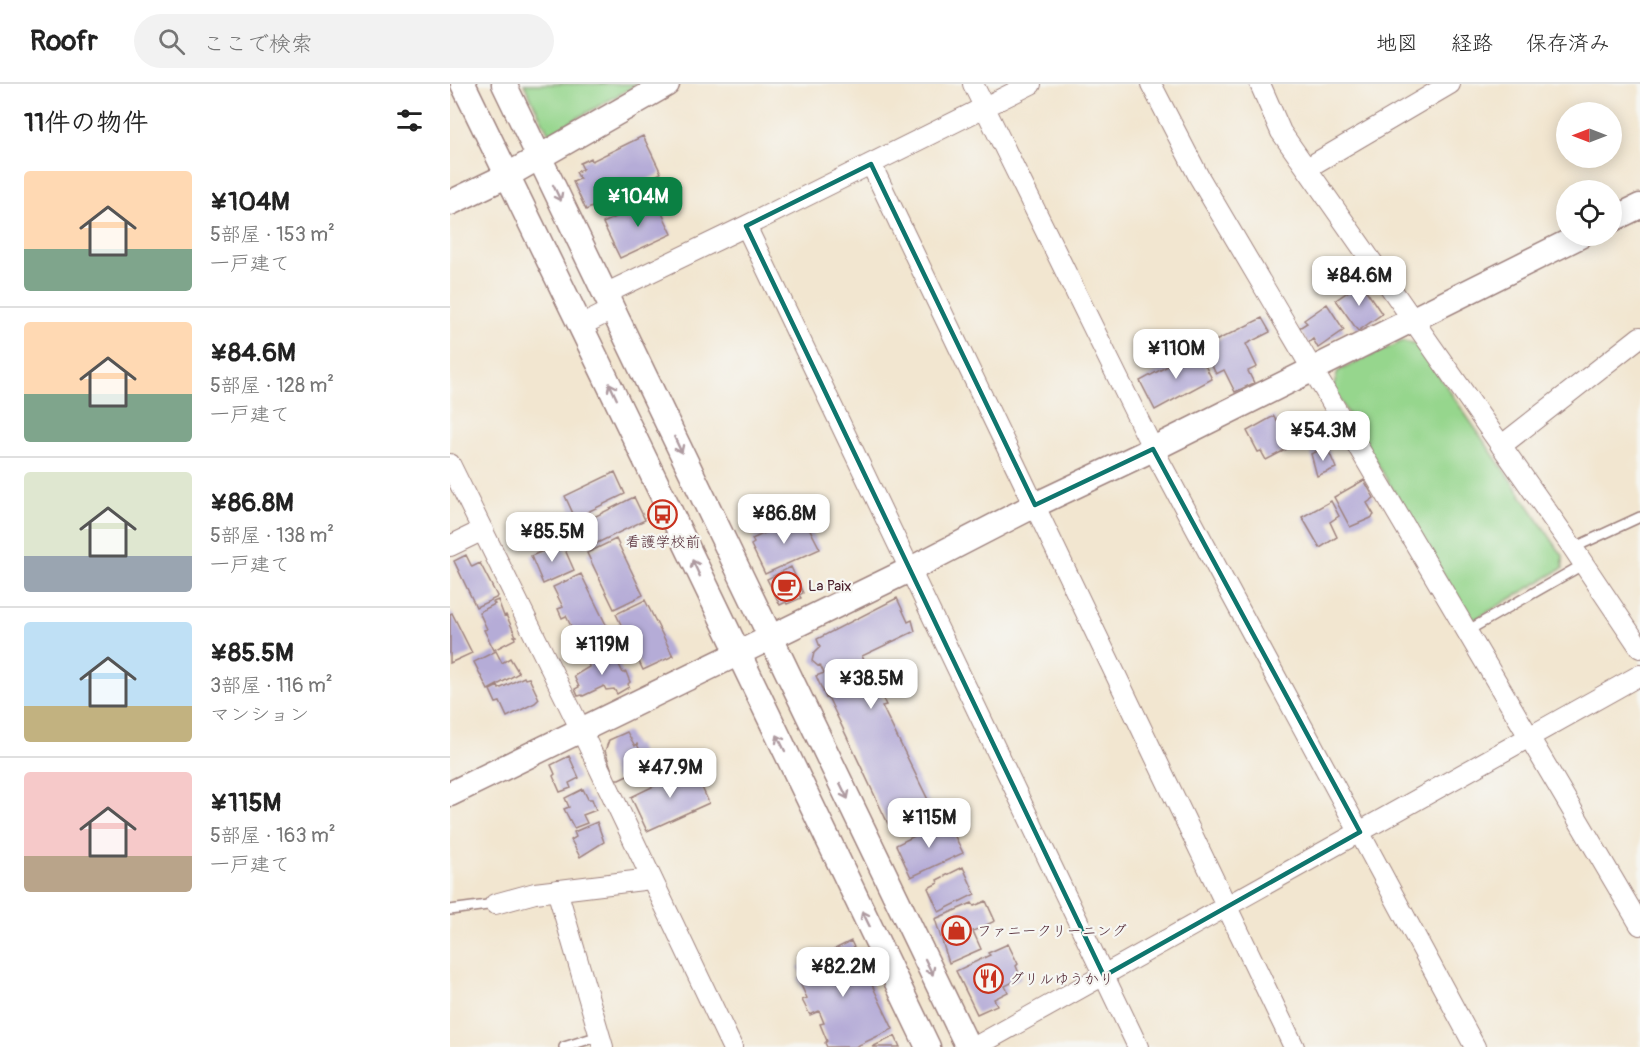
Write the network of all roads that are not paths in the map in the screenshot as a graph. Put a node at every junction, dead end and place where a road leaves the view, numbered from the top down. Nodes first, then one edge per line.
1 (463, 84) edge
2 (504, 84) edge
3 (667, 84) edge
4 (973, 84) edge
5 (1031, 84) edge
6 (1151, 84) edge
7 (1260, 84) edge
8 (1450, 84) edge
9 (984, 107) junction
10 (539, 156) junction
11 (871, 164) junction
12 (1307, 168) junction
13 (507, 175) junction
14 (450, 203) edge
15 (1640, 206) edge
16 (1622, 215) edge
17 (746, 226) junction
18 (1560, 246) edge
19 (611, 301) junction
20 (1412, 320) junction
21 (582, 325) junction
22 (1640, 337) edge
23 (1313, 369) junction
24 (1501, 446) junction
25 (1153, 449) junction
26 (450, 464) edge
27 (1035, 505) junction
28 (1640, 516) edge
29 (483, 530) junction
30 (450, 546) edge
31 (1578, 556) junction
32 (911, 570) junction
33 (1467, 631) junction
34 (769, 638) junction
35 (1640, 648) edge
36 (737, 654) junction
37 (1640, 675) edge
38 (581, 730) junction
39 (1529, 736) junction
40 (450, 794) edge
41 (1360, 832) junction
42 (651, 879) junction
43 (557, 890) junction
44 (495, 904) joint
45 (1227, 906) junction
46 (450, 910) edge
47 (1640, 925) edge
48 (1104, 976) junction
49 (601, 1042) edge
50 (564, 1047) edge
51 (732, 1047) edge
52 (928, 1047) edge
53 (968, 1047) edge
54 (975, 1047) edge
55 (1138, 1047) edge
56 (1294, 1047) edge
57 (1475, 1047) edge

1 - 13 street
2 - 10 street
3 - 10 street
4 - 9 street
5 - 9 street
6 - 23 street
7 - 12 street
8 - 12 street
9 - 11 street
9 - 25 street
10 - 13 street
10 -> 19 street
11 - 17 street
11 - 27 street
12 - 20 street
13 - 14 street
13 - 21 street
15 - 16 street
17 - 19 street
17 - 32 street
18 - 20 street
19 - 21 street
19 -> 34 street
20 - 23 street
20 - 24 street
36 -> 21 street
22 - 24 street
23 - 25 street
23 - 33 street
24 - 31 street
25 - 27 street
25 - 41 street
26 - 29 street
27 - 32 street
27 - 45 street
28 - 31 lane
29 - 30 street
29 - 38 street
31 - 33 lane
31 - 35 street
32 - 34 street
32 - 48 street
33 - 39 street
34 - 36 street
34 -> 53 street
36 - 38 street
52 -> 36 street
37 - 39 street
38 - 40 street
38 - 42 street
39 - 41 street
39 - 47 street
41 - 45 street
41 - 57 street
42 - 43 street
42 - 51 street
43 - 44 street
43 - 49 street
44 - 46 lane
45 - 48 street
45 - 56 street
48 - 54 street
48 - 55 street
49 - 50 lane

